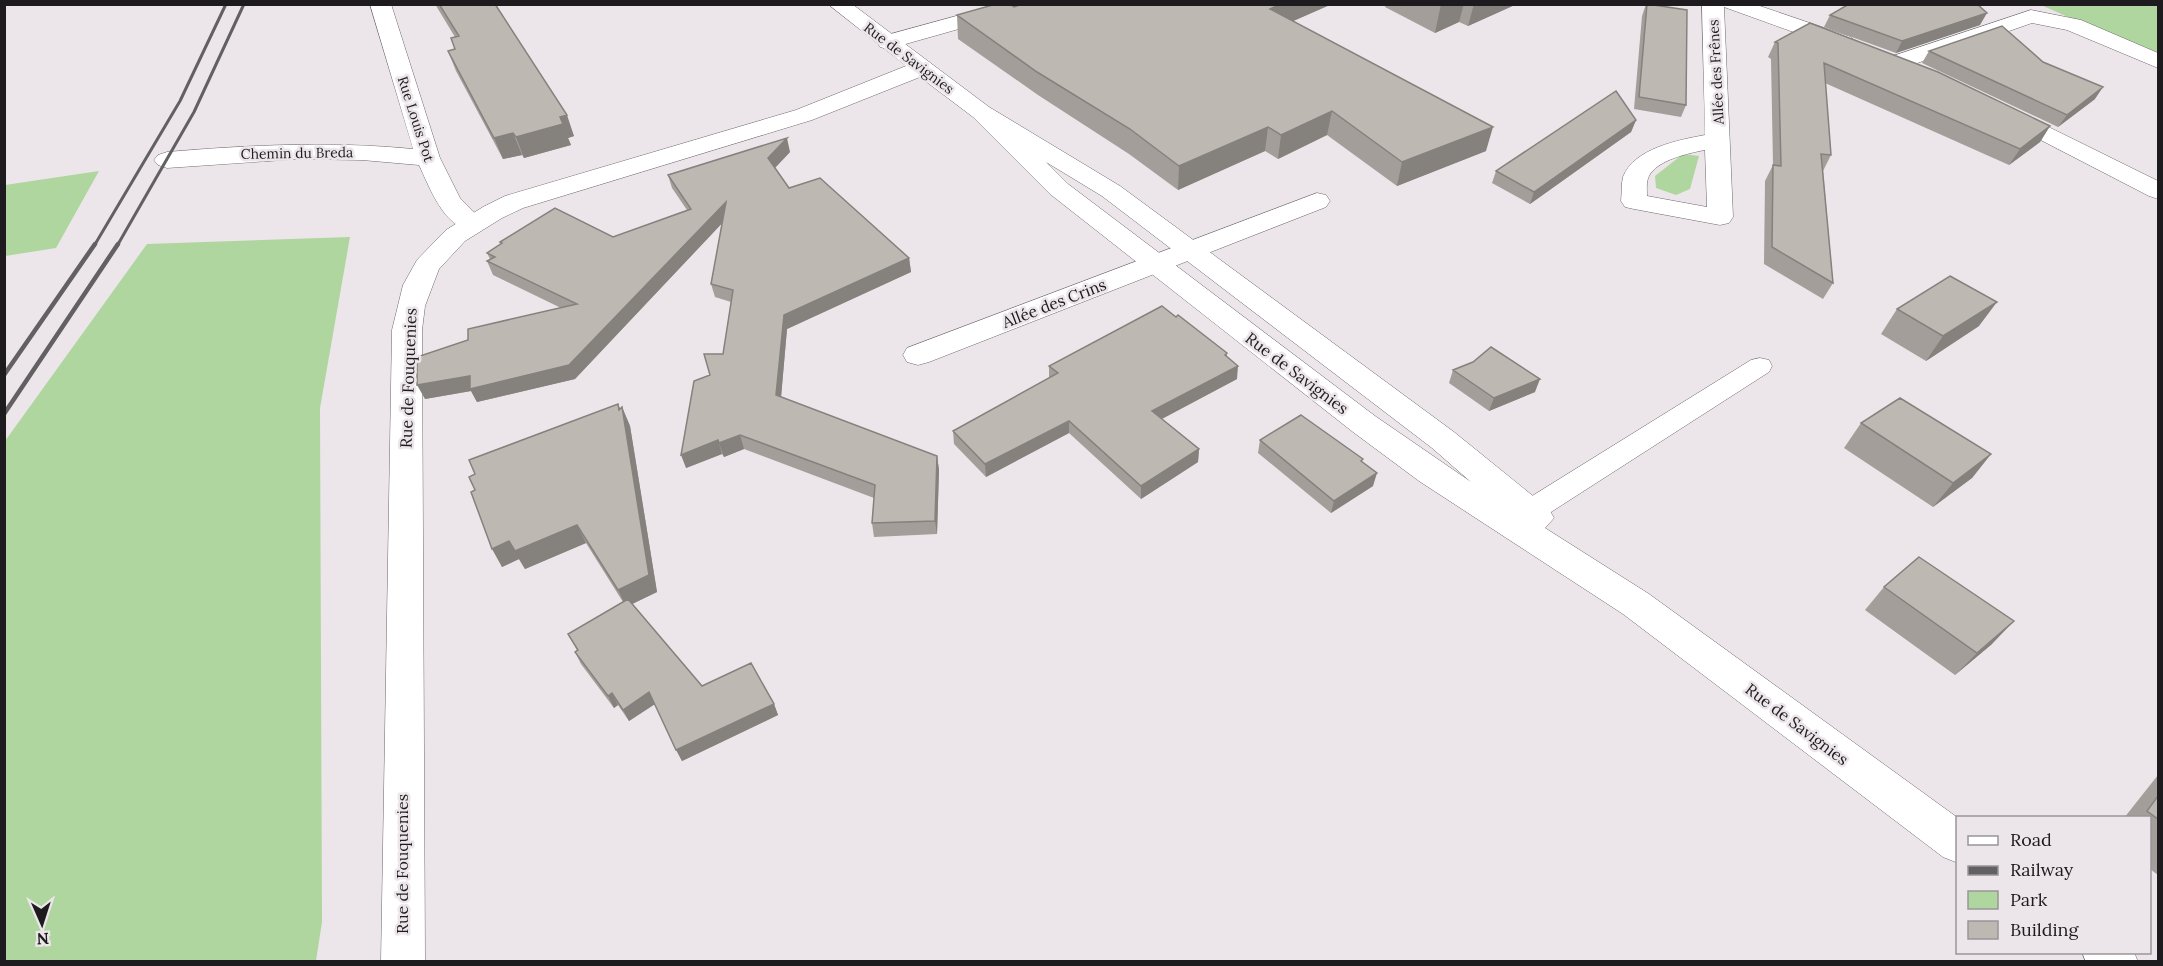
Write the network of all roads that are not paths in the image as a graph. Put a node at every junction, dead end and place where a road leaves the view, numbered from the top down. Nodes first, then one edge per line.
1 (380, 4) edge
2 (838, 4) edge
3 (1026, 4) edge
4 (1713, 4) edge
5 (1732, 4) edge
6 (888, 42) junction
7 (1877, 56) junction
8 (2158, 61) edge
9 (922, 68) junction
10 (1923, 75) edge
11 (1985, 102) edge
12 (981, 112) junction
13 (1719, 140) dead end
14 (428, 158) junction
15 (167, 160) dead end
16 (2158, 191) edge
17 (1317, 201) dead end
18 (471, 223) junction
19 (1189, 250) junction
20 (1155, 263) junction
21 (918, 355) dead end
22 (1760, 366) dead end
23 (1520, 517) junction
24 (1956, 842) edge
25 (403, 962) edge

1 - 14 street, Rue Louis Pot
2 - 6 street, Rue de Savignies
3 - 6 street
4 - 13 street, Allée des Frênes
5 - 7 street
6 - 9 street, Rue de Savignies
7 - 8 street
7 - 10 street
9 - 12 street, Rue de Savignies
9 - 18 street, Rue de Fouquenies
11 - 16 street
12 - 19 street, Rue de Savignies
12 - 20 street, Rue de Savignies
14 - 15 street, Chemin du Breda
14 - 18 street, Rue Louis Pot
17 - 19 street, Allée des Crins
18 - 25 street, Rue de Fouquenies
19 - 20 street, Allée des Crins
19 - 23 street, Rue de Savignies
20 - 21 street, Allée des Crins
20 - 23 street, Rue de Savignies
22 - 23 lane
23 - 24 street, Rue de Savignies

